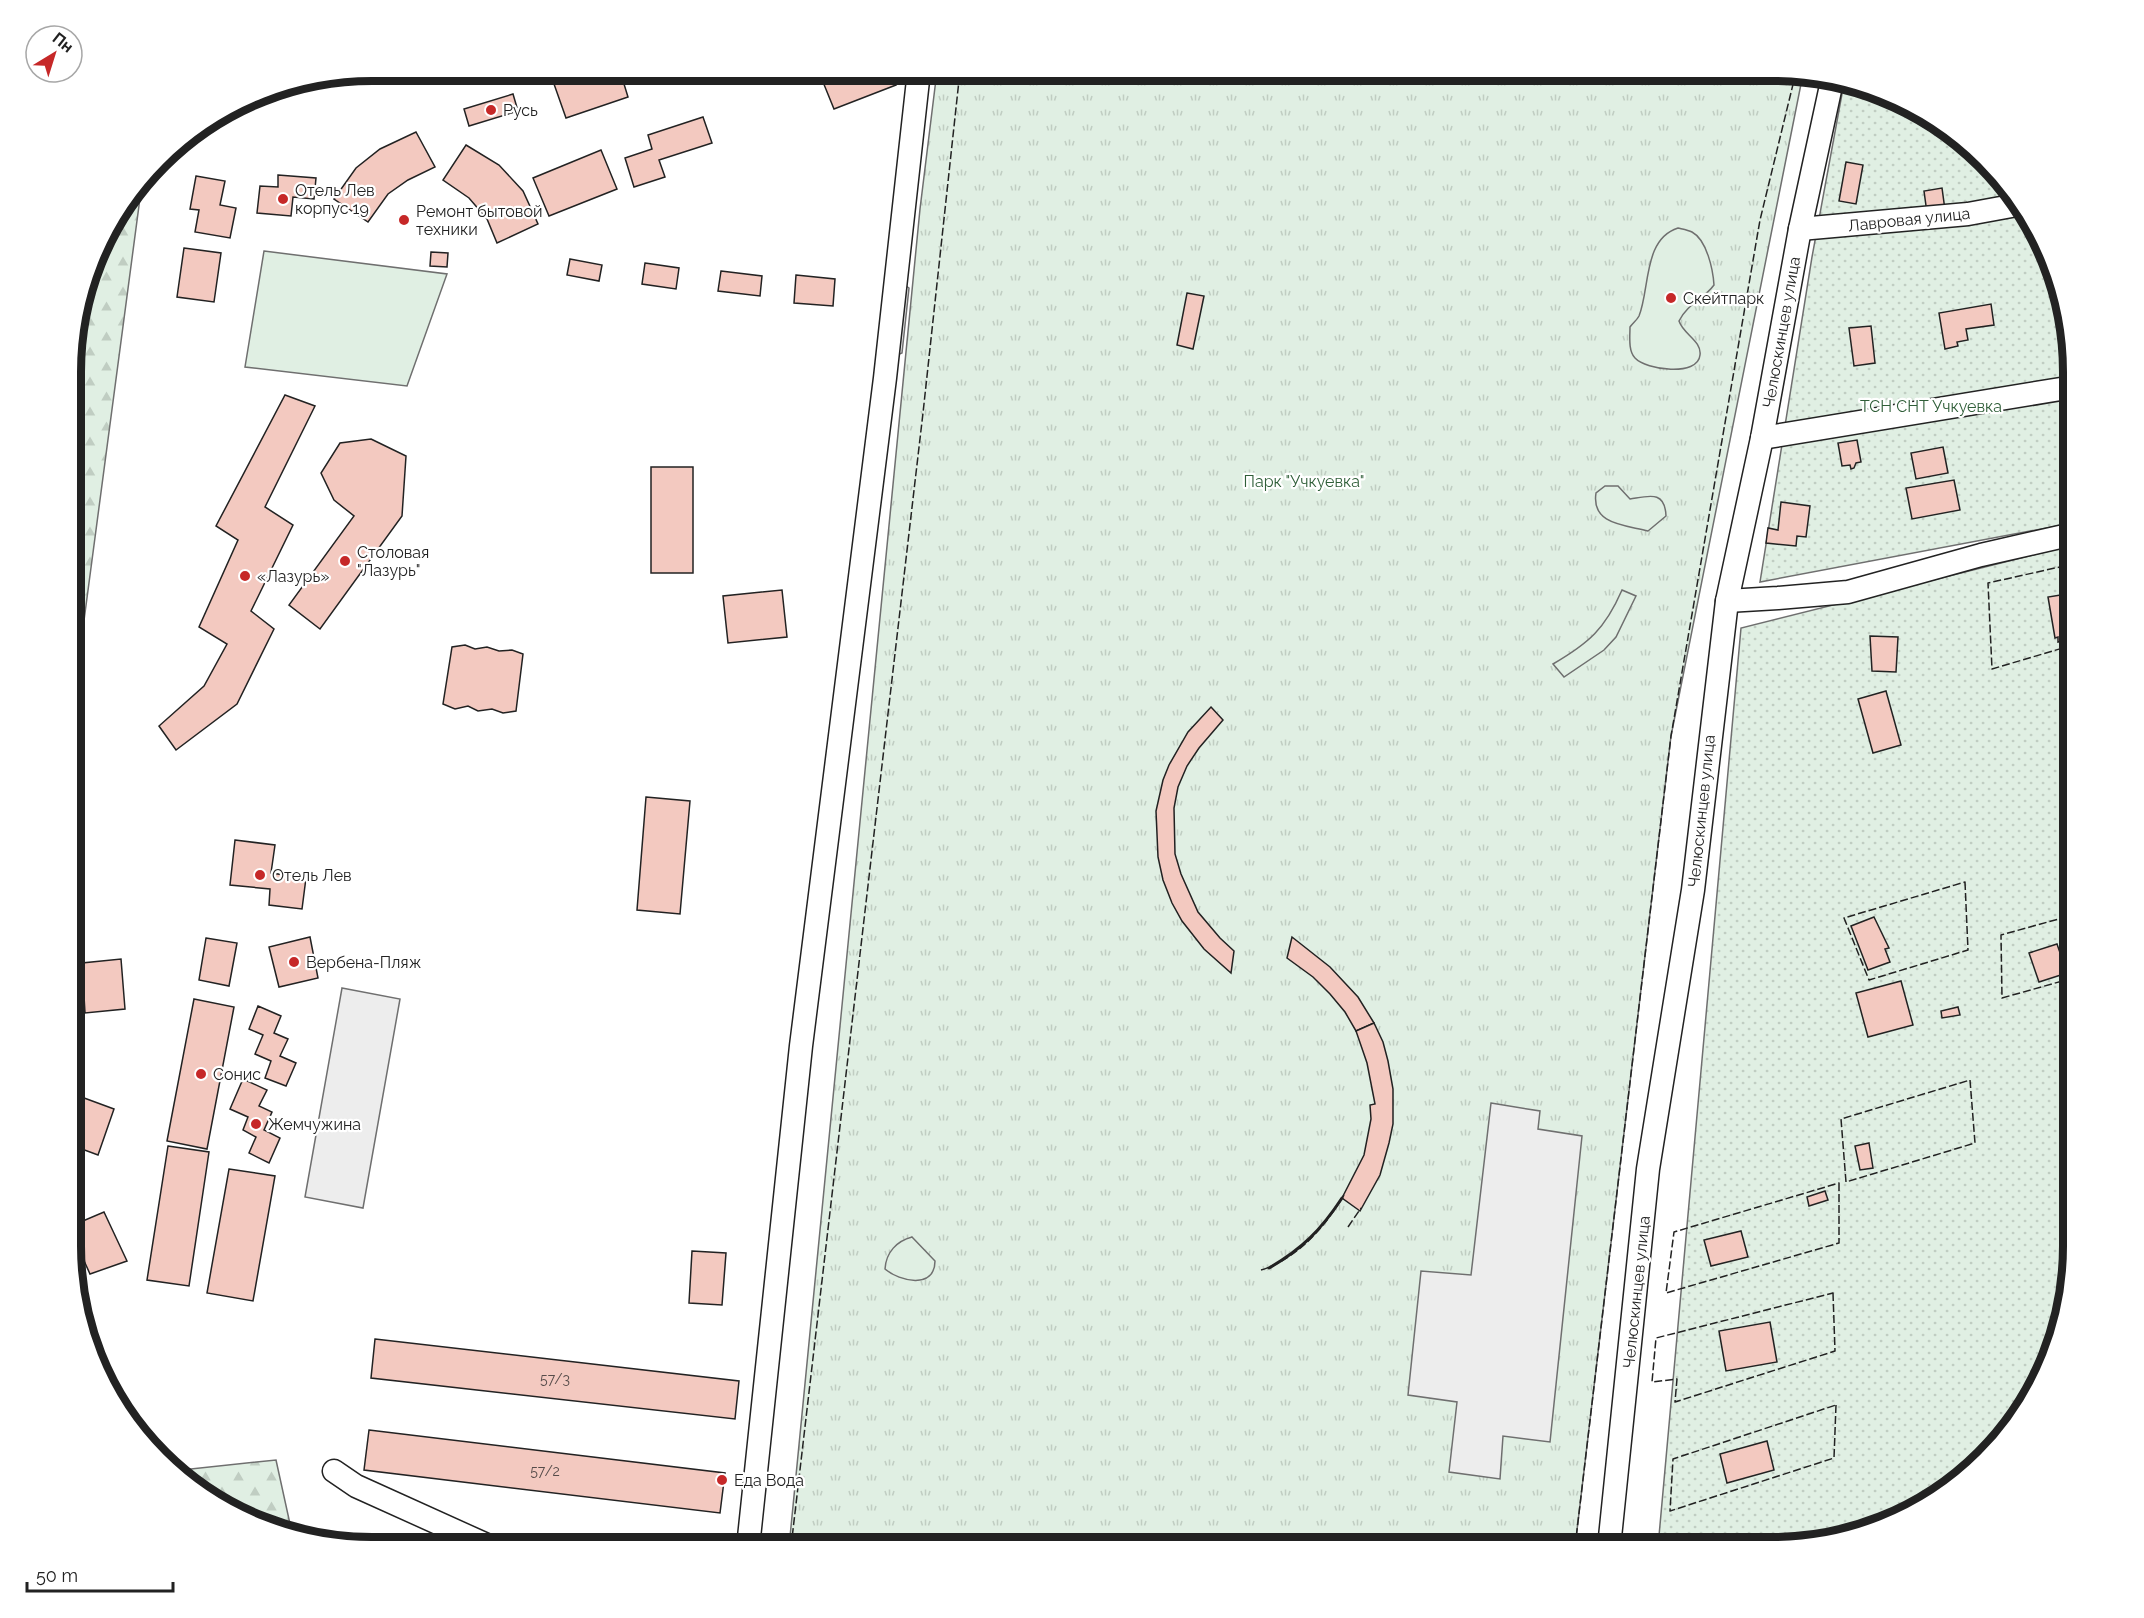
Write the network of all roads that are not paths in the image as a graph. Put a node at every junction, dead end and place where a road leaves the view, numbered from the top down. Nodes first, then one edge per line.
1 (918, 81) edge
2 (1831, 87) edge
3 (2012, 207) edge
4 (1800, 230) junction
5 (2063, 389) edge
6 (1762, 438) junction
7 (2063, 536) edge
8 (1727, 601) junction
9 (334, 1471) dead end
10 (469, 1537) edge
11 (749, 1537) edge
12 (1610, 1537) edge

1 - 11 street
2 - 4 street, Челюскинцев улица
3 - 4 street, Лавровая улица
4 - 6 street, Челюскинцев улица
5 - 6 street
6 - 8 street, Челюскинцев улица
7 - 8 street
8 - 12 street, Челюскинцев улица
9 - 10 street

